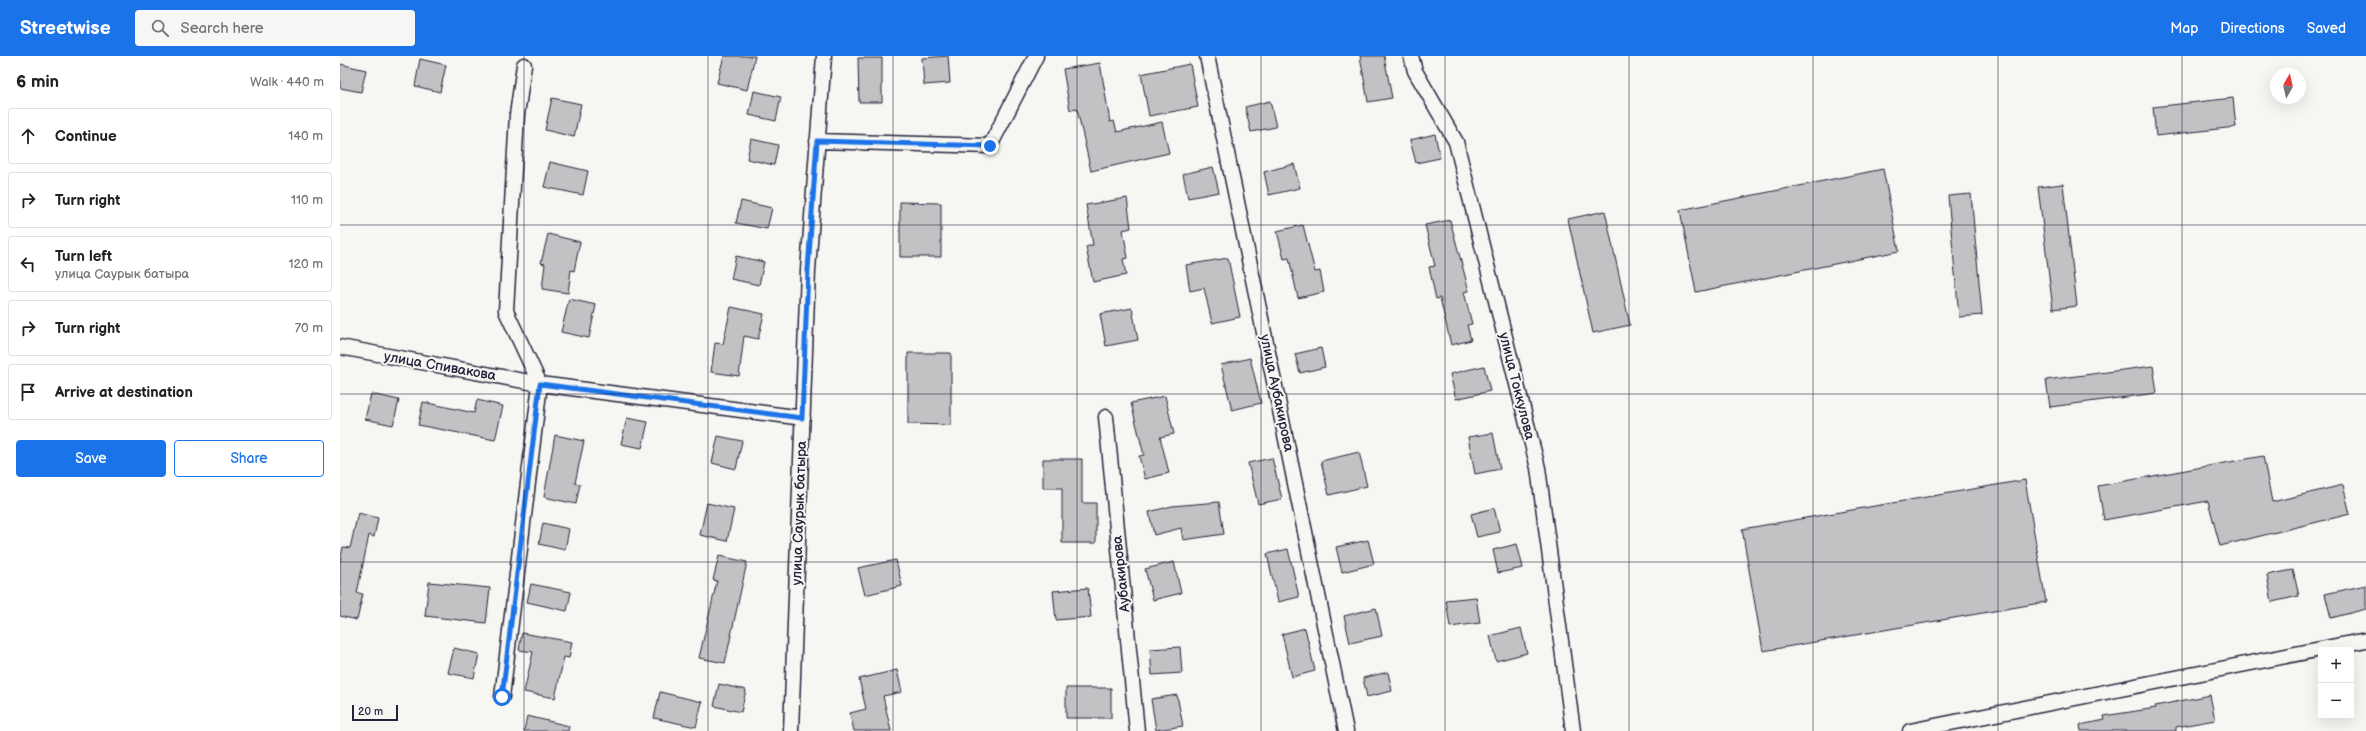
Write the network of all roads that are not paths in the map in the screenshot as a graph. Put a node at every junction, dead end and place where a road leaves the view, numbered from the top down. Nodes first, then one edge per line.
1 (824, 56) edge
2 (1036, 56) edge
3 (1207, 56) edge
4 (1411, 56) edge
5 (524, 65) dead end
6 (817, 141) junction
7 (340, 348) edge
8 (540, 384) junction
9 (1106, 417) dead end
10 (802, 418) junction
11 (2366, 640) edge
12 (502, 697) dead end
13 (1916, 730) edge
14 (791, 731) edge
15 (1137, 731) edge
16 (1346, 731) edge
17 (1573, 731) edge

1 - 6 street, улица Саурык батыра
2 - 6 street
3 - 16 street, улица Аубакирова
4 - 17 street, улица Токкулова
5 - 8 street
6 - 10 street, улица Саурык батыра
7 - 8 street, улица Спивакова
8 - 10 street, улица Спивакова
8 - 12 street
9 - 15 street, Аубакирова
10 - 14 street, улица Саурык батыра
11 - 13 street

